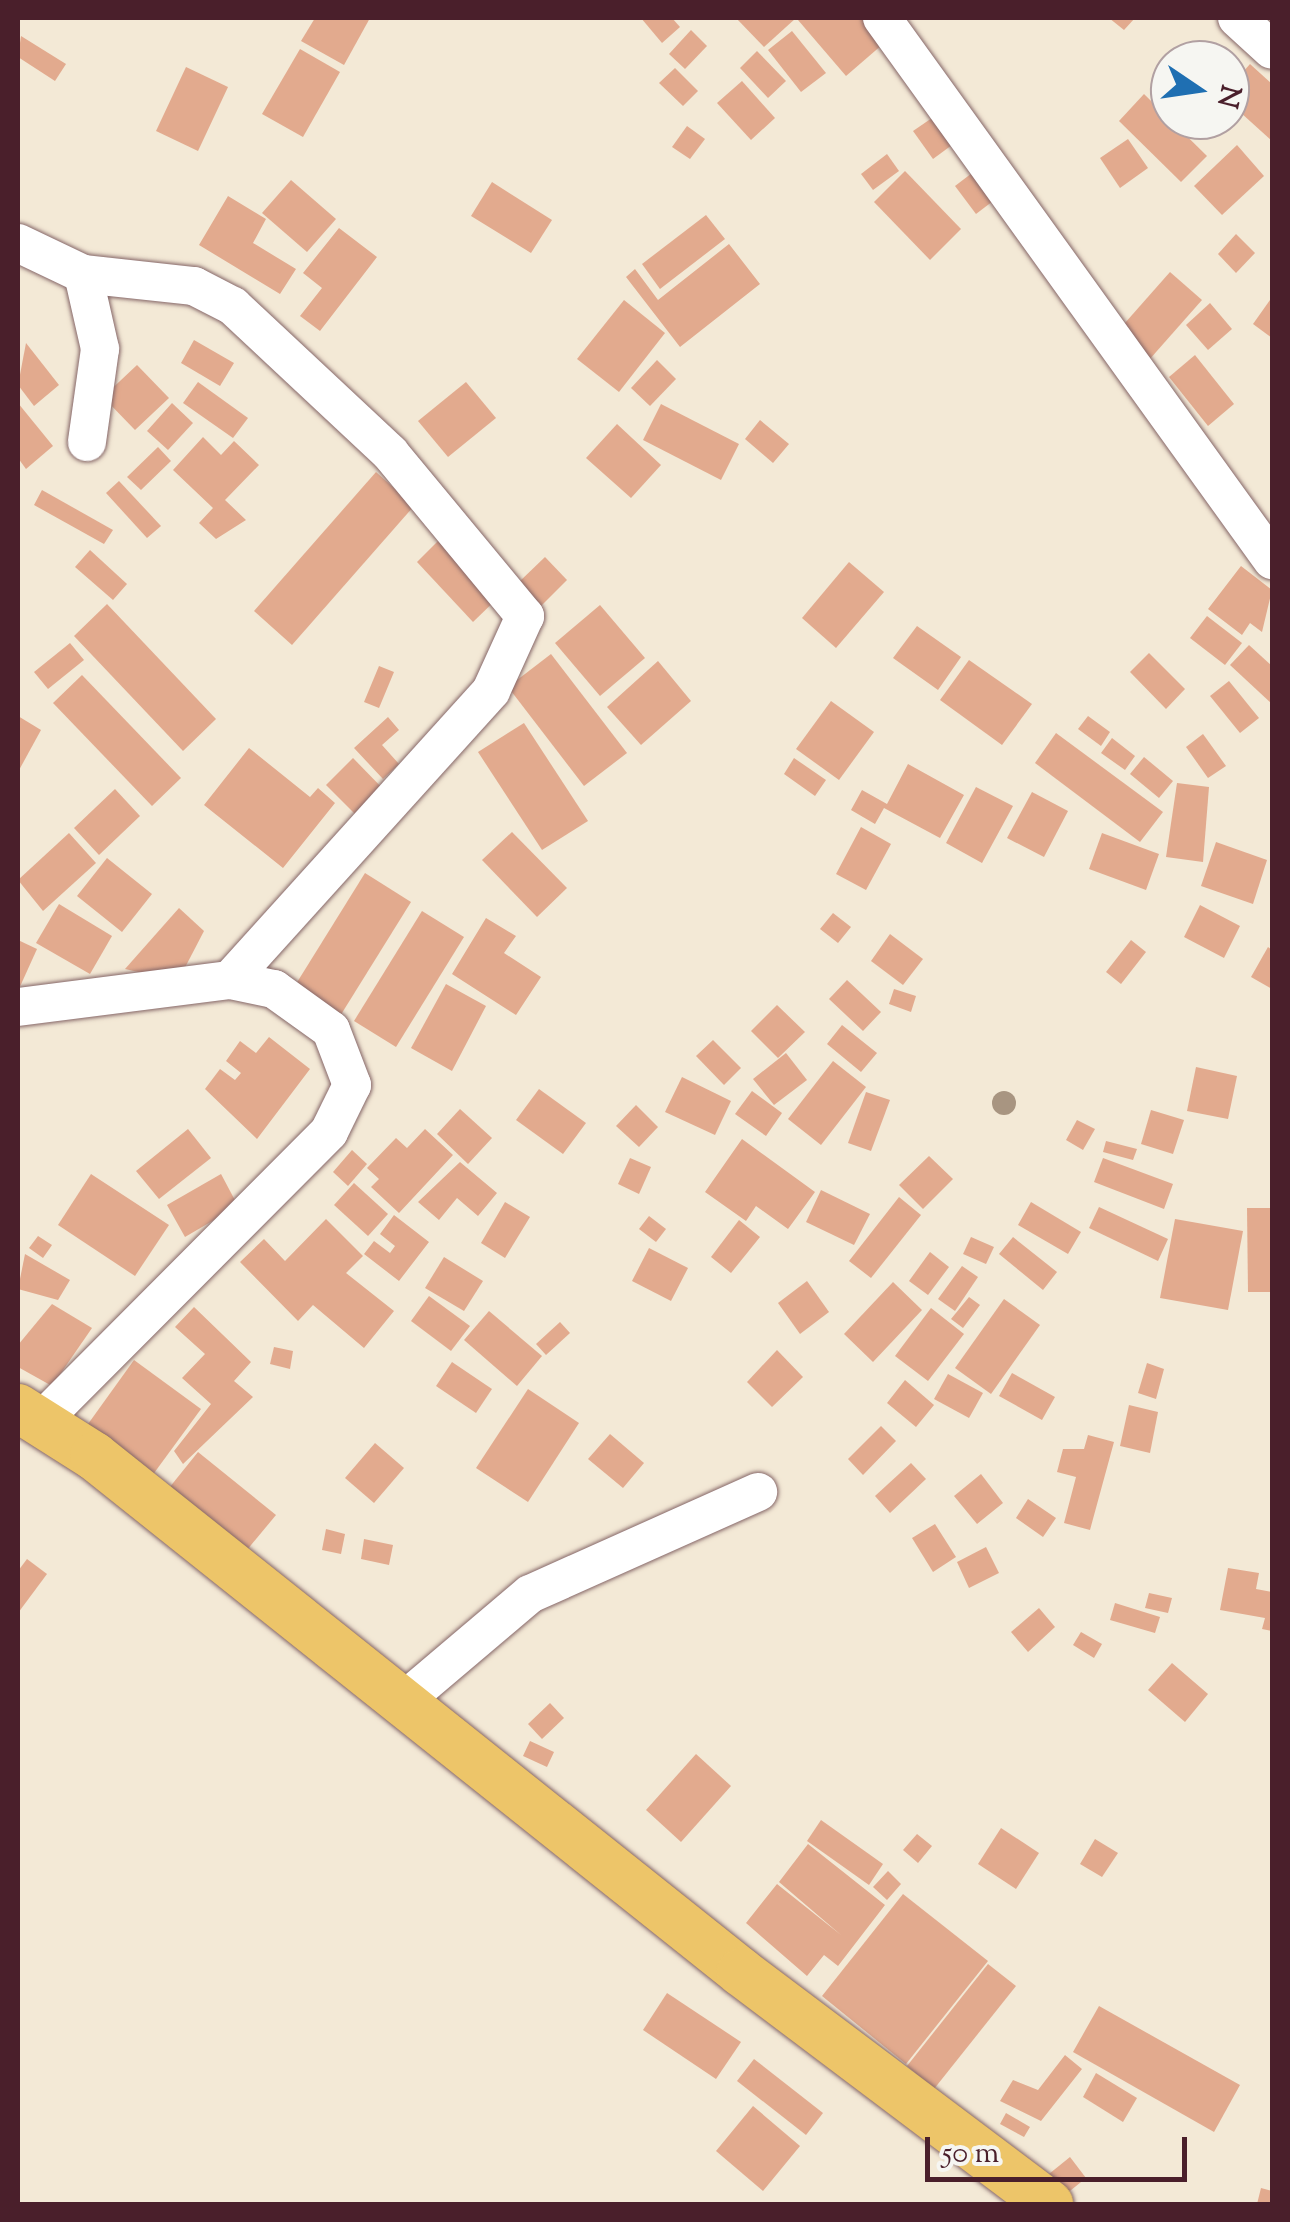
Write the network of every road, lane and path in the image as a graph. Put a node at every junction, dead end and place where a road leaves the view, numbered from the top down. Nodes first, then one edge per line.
1 (882, 18) edge
2 (1237, 18) edge
3 (1272, 50) edge
4 (18, 243) edge
5 (83, 274) junction
6 (87, 442) dead end
7 (1272, 560) edge
8 (230, 980) junction
9 (18, 1007) edge
10 (29, 1414) edge
11 (758, 1492) dead end
12 (406, 1699) junction
13 (1049, 2204) edge

1 - 7 street
2 - 3 street
4 - 5 street
5 - 6 street
5 - 8 street
8 - 9 street
8 - 10 street
10 - 12 main road
11 - 12 street
12 - 13 main road

